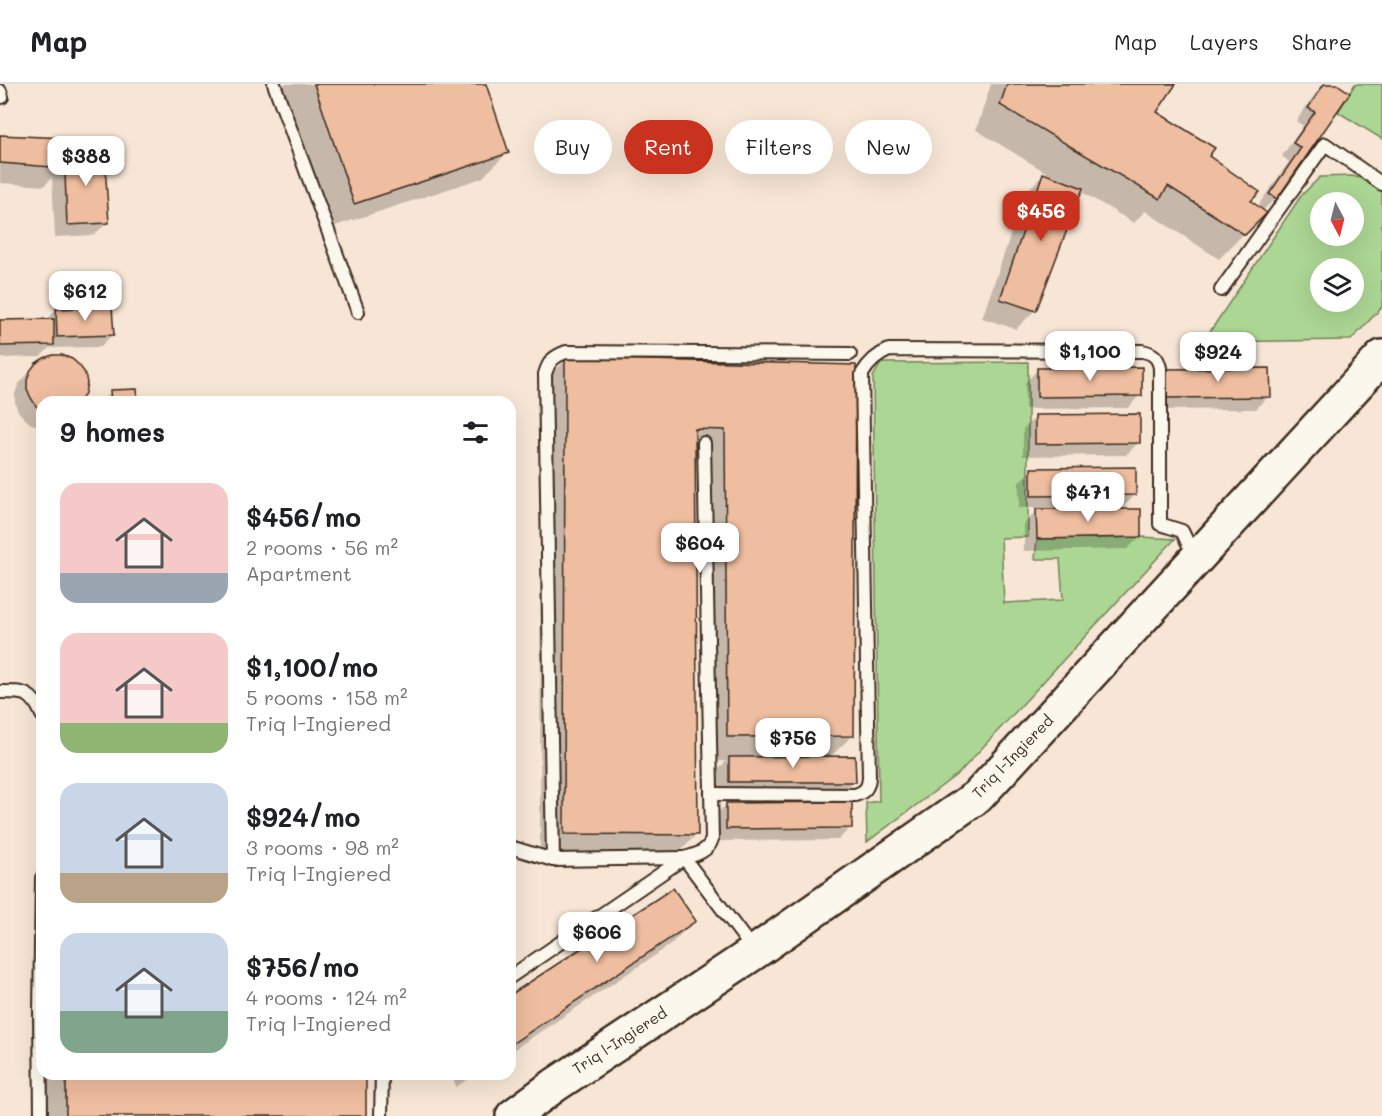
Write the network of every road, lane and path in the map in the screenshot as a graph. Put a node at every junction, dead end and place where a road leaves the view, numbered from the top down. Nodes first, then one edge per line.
1 (274, 84) edge
2 (1382, 184) edge
3 (1221, 290) dead end
4 (358, 312) dead end
5 (849, 354) dead end
6 (1382, 357) edge
7 (704, 443) dead end
8 (1196, 560) junction
9 (0, 692) edge
10 (36, 703) edge
11 (711, 794) junction
12 (516, 849) edge
13 (684, 858) junction
14 (553, 860) junction
15 (755, 952) junction
16 (516, 973) edge
17 (41, 1080) edge
18 (382, 1080) edge
19 (555, 1084) junction
20 (41, 1116) edge
21 (381, 1116) edge
22 (513, 1116) edge
23 (532, 1116) edge

1 - 4 lane
2 - 3 lane
5 - 14 lane
6 - 8 main road, Triq l-Ingiered
7 - 11 lane
8 - 11 lane
8 - 15 main road, Triq l-Ingiered
9 - 10 lane
11 - 13 lane
12 - 14 lane
13 - 14 lane
13 - 15 lane
13 - 16 lane
15 - 19 main road, Triq l-Ingiered
17 - 20 lane
18 - 21 lane
19 - 22 main road, Triq l-Ingiered
19 - 23 main road

